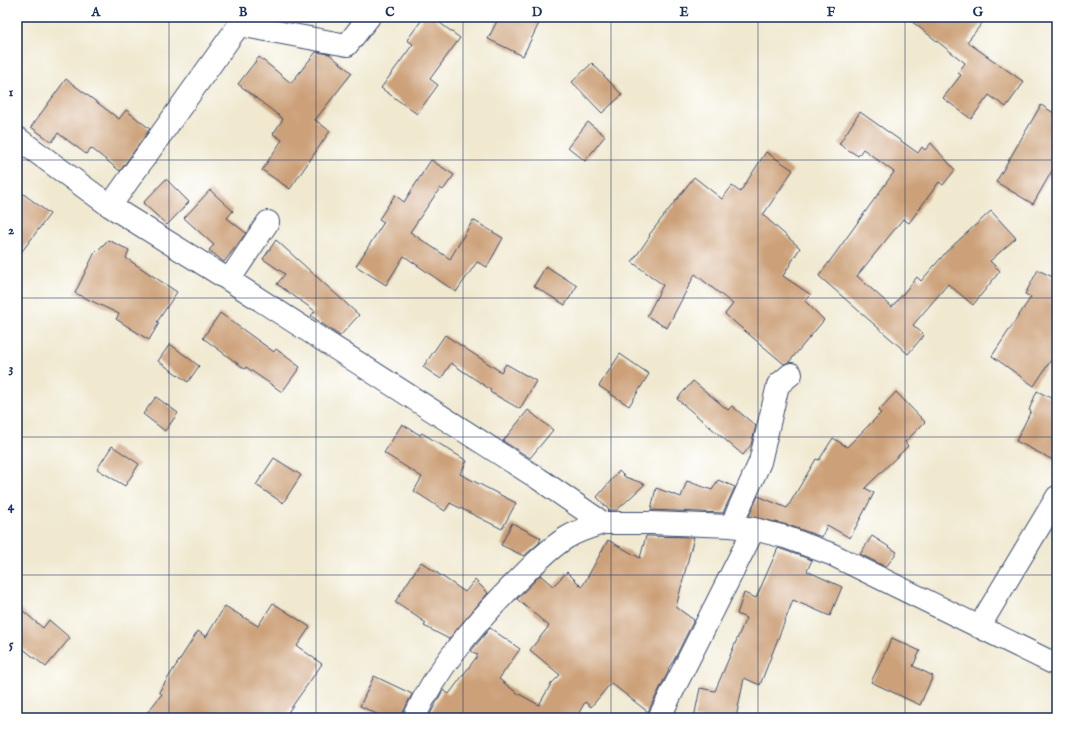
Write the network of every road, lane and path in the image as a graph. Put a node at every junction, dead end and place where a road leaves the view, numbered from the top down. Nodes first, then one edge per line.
1 (369, 17) edge
2 (18, 141) edge
3 (110, 206) junction
4 (268, 222) dead end
5 (229, 280) junction
6 (791, 374) dead end
7 (1057, 496) edge
8 (603, 523) junction
9 (731, 526) junction
10 (754, 529) junction
11 (979, 627) junction
12 (1057, 665) edge
13 (414, 718) edge
14 (659, 718) edge

1 - 3 street
2 - 3 street
3 - 5 street
4 - 5 street
5 - 8 street
6 - 9 street
7 - 11 street
8 - 9 street
8 - 13 street
9 - 10 street
10 - 11 street
10 - 14 street
11 - 12 street

